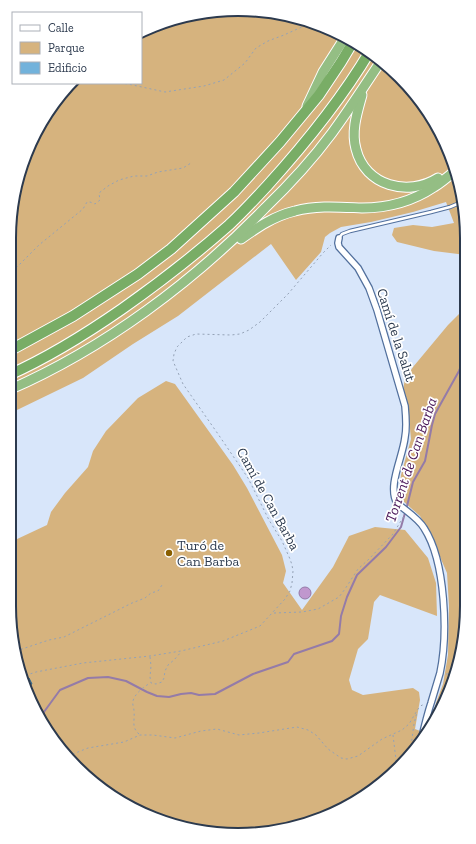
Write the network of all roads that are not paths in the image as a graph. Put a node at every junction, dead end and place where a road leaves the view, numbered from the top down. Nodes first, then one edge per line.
1 (342, 42) edge
2 (350, 47) edge
3 (366, 57) edge
4 (378, 66) edge
5 (365, 86) junction
6 (303, 114) junction
7 (449, 171) edge
8 (450, 175) edge
9 (457, 204) edge
10 (339, 238) joint
11 (224, 248) junction
12 (16, 347) edge
13 (16, 371) edge
14 (16, 387) edge
15 (426, 724) edge

1 - 6 highway
2 - 6 highway
3 - 13 highway
4 - 5 highway
5 - 7 highway
5 - 11 highway
6 - 12 highway
8 - 11 highway
9 - 10 lane
10 - 15 street, Camí de la Salut
11 - 14 highway

